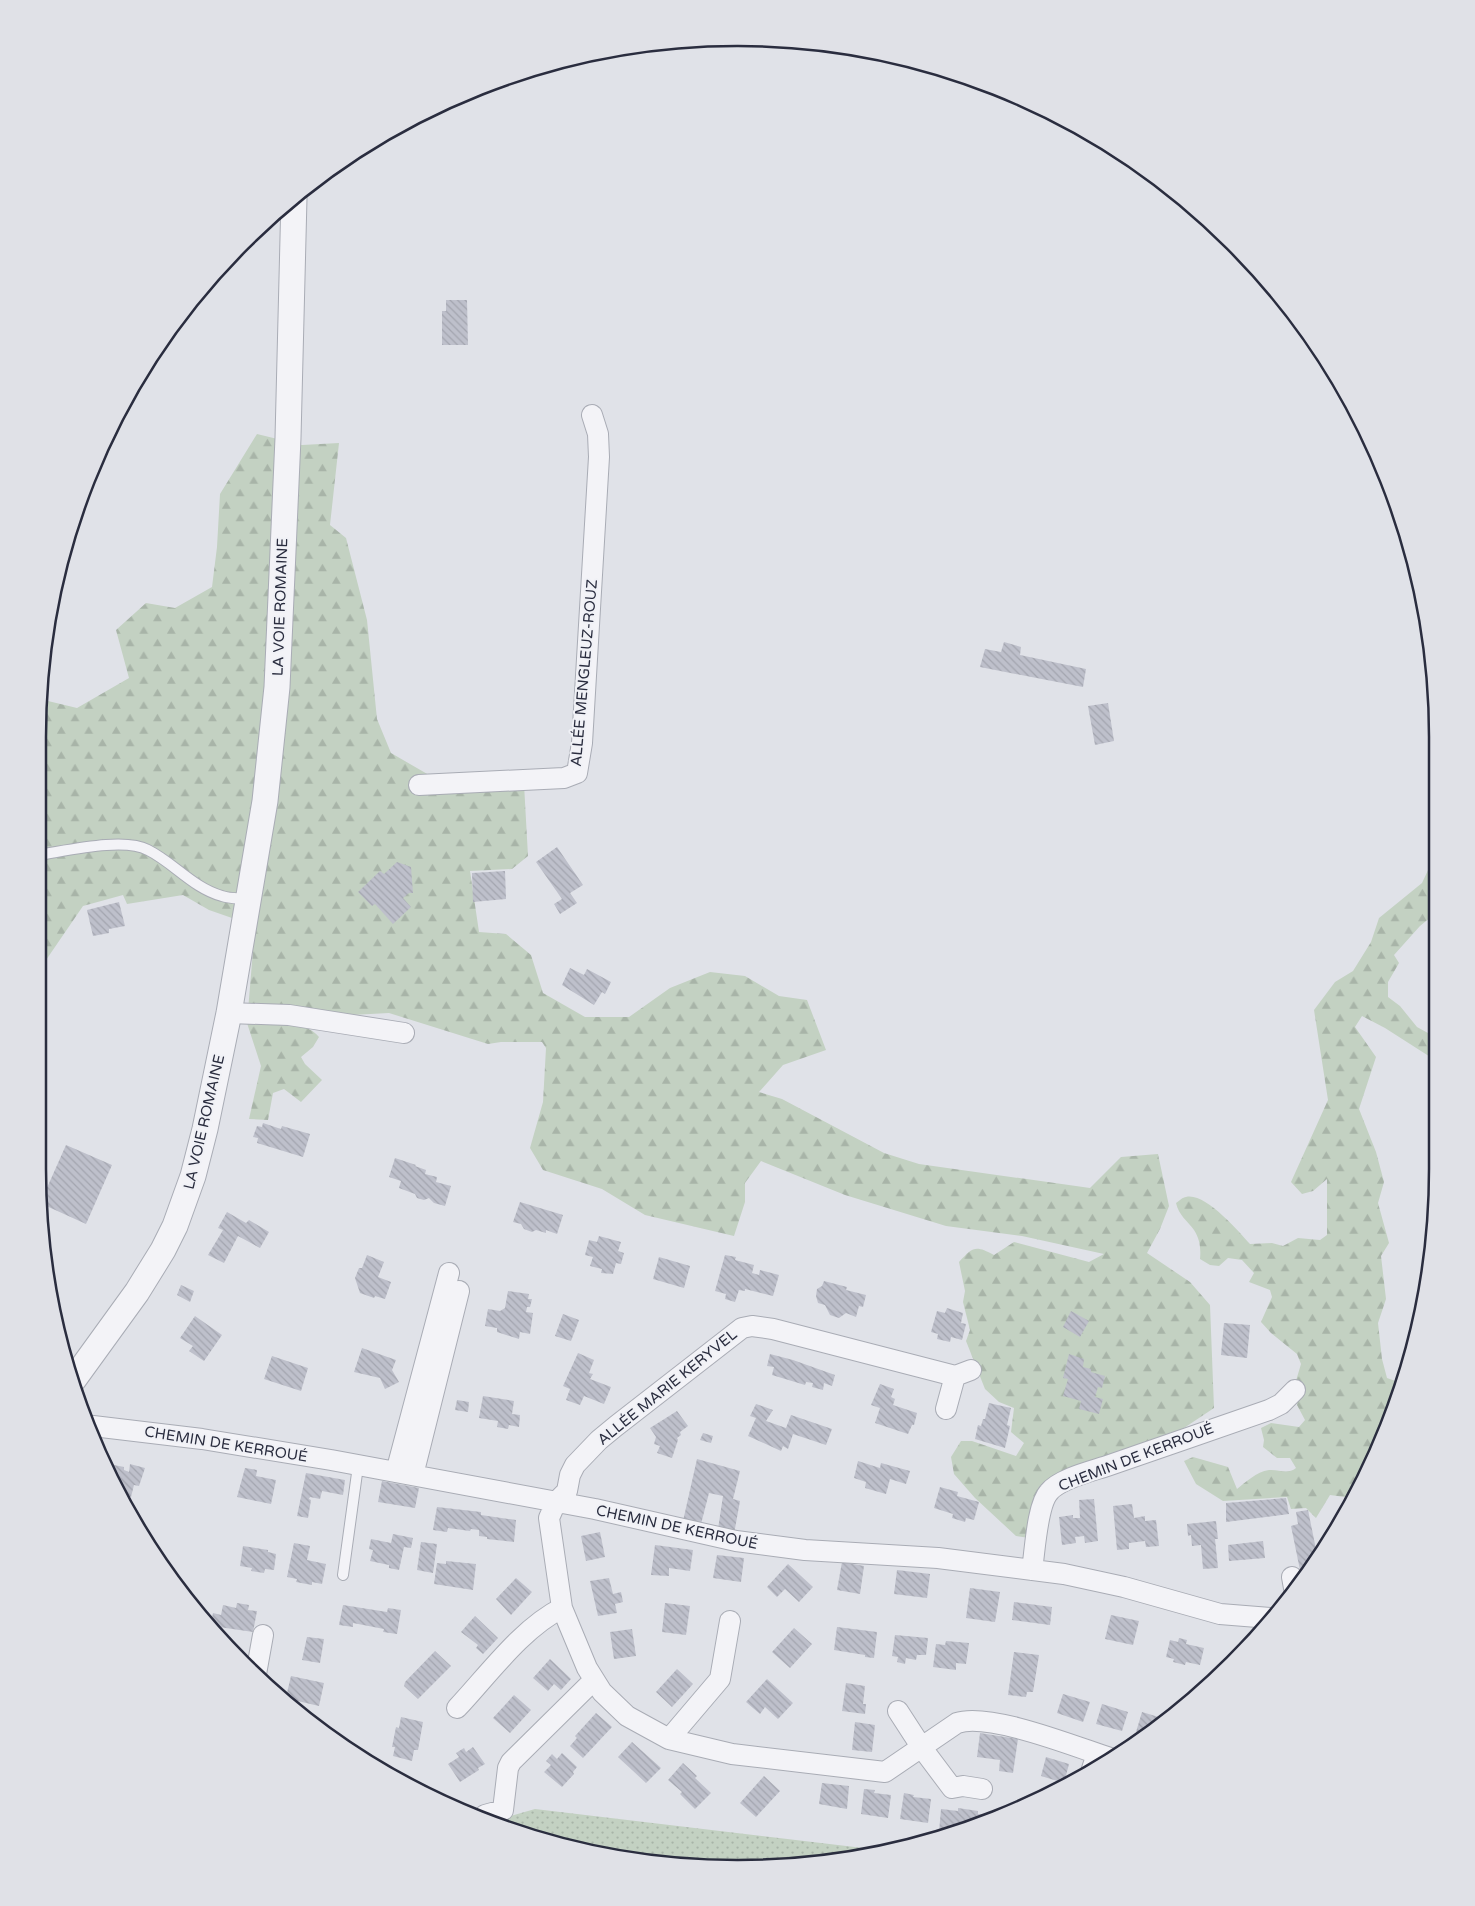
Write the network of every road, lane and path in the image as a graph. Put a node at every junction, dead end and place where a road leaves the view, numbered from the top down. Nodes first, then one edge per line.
1 (294, 208) edge
2 (592, 415) dead end
3 (420, 785) dead end
4 (46, 854) edge
5 (248, 899) junction
6 (229, 1013) junction
7 (404, 1033) dead end
8 (450, 1273) dead end
9 (459, 1291) dead end
10 (78, 1374) edge
11 (1295, 1390) dead end
12 (946, 1409) dead end
13 (96, 1426) edge
14 (358, 1466) junction
15 (404, 1473) junction
16 (556, 1502) junction
17 (1032, 1570) junction
18 (342, 1576) dead end
19 (562, 1608) junction
20 (1262, 1618) edge
21 (730, 1622) dead end
22 (263, 1635) dead end
23 (258, 1665) edge
24 (594, 1680) junction
25 (457, 1708) dead end
26 (898, 1711) dead end
27 (669, 1739) junction
28 (922, 1748) junction
29 (1095, 1759) edge
30 (982, 1789) dead end
31 (494, 1813) edge

1 - 5 street, LA VOIE ROMAINE
2 - 3 street, ALLÉE MENGLEUZ-ROUZ
4 - 5 lane
5 - 6 street, LA VOIE ROMAINE
6 - 7 street
6 - 10 street, LA VOIE ROMAINE
8 - 15 street
9 - 15 street
11 - 17 street, CHEMIN DE KERROUÉ
12 - 16 street, ALLÉE MARIE KERYVEL
13 - 14 street, CHEMIN DE KERROUÉ
14 - 15 street, CHEMIN DE KERROUÉ
14 - 18 lane
15 - 16 street, CHEMIN DE KERROUÉ
16 - 17 street, CHEMIN DE KERROUÉ
16 - 19 street, ALLÉE MARIE KERYVEL
17 - 20 street, CHEMIN DE KERROUÉ
19 - 24 street, ALLÉE MARIE KERYVEL
19 - 25 street
21 - 27 street
22 - 23 street
24 - 27 street, ALLÉE MARIE KERYVEL
24 - 31 street
26 - 28 street
27 - 28 street, ALLÉE MARIE KERYVEL
28 - 29 street, ALLÉE MARIE KERYVEL
28 - 30 street

